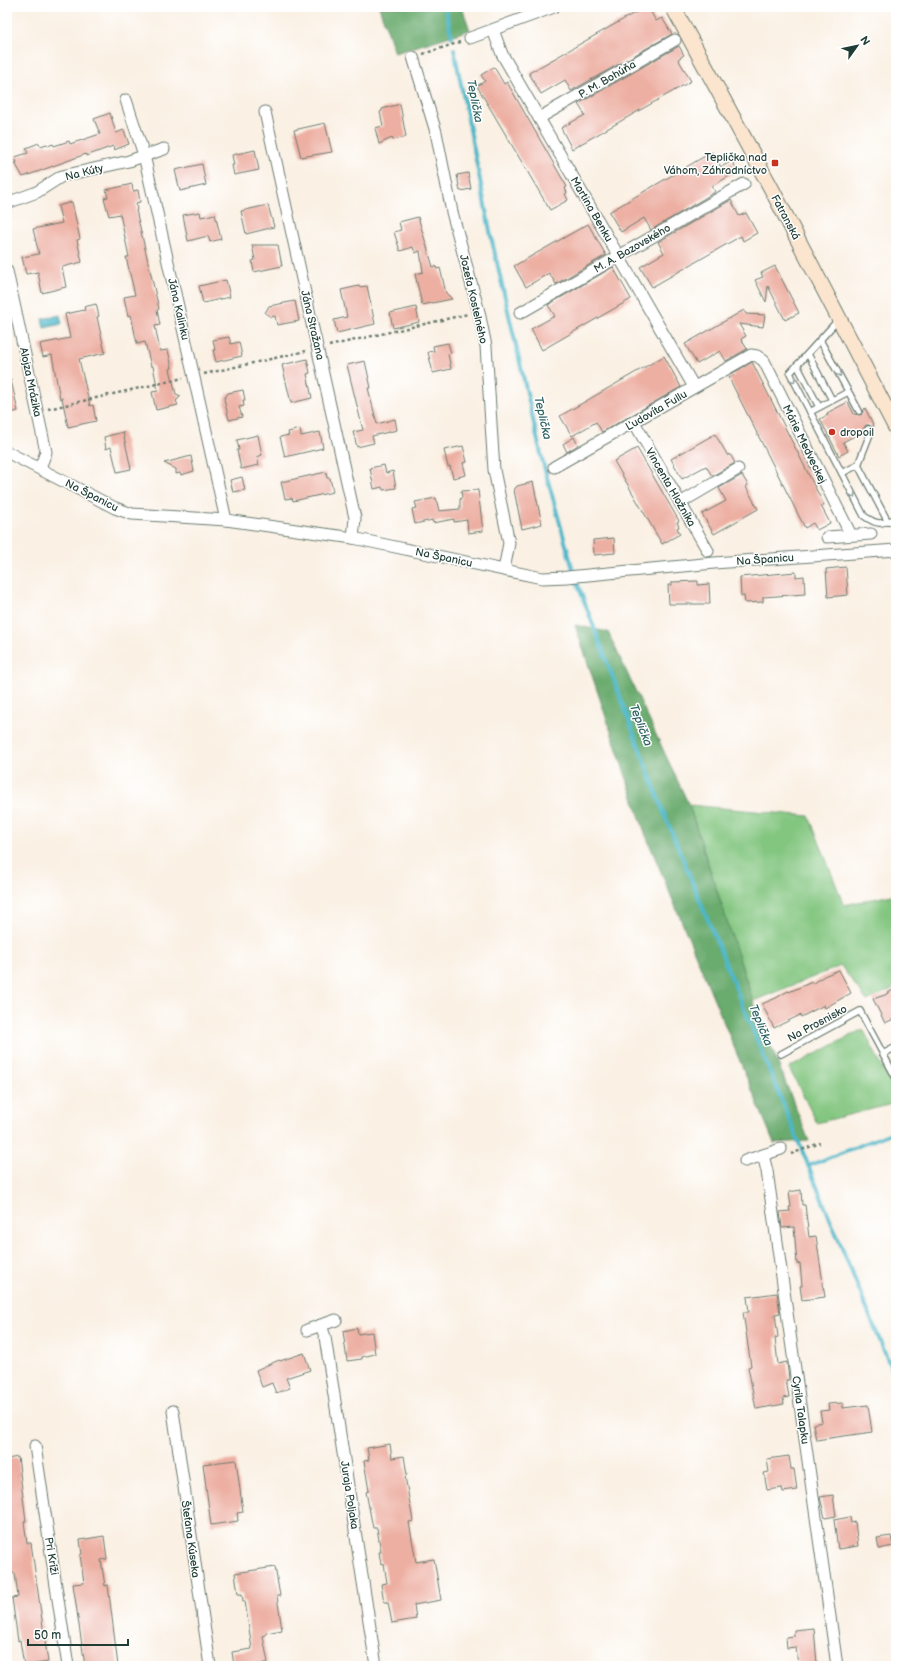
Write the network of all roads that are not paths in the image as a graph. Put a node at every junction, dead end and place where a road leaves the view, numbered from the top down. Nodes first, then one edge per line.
1 (554, 7) edge
2 (673, 7) edge
3 (533, 11) edge
4 (493, 30) junction
5 (470, 38) road end
6 (675, 40) dead end
7 (413, 57) road end
8 (126, 100) dead end
9 (265, 112) dead end
10 (539, 118) junction
11 (164, 149) dead end
12 (144, 155) junction
13 (744, 184) dead end
14 (7, 202) edge
15 (619, 255) junction
16 (7, 271) edge
17 (520, 313) dead end
18 (839, 319) junction
19 (820, 340) junction
20 (808, 354) junction
21 (757, 356) joint
22 (797, 365) junction
23 (694, 387) junction
24 (848, 392) junction
25 (832, 400) junction
26 (819, 407) junction
27 (859, 411) dead end
28 (810, 412) junction
29 (634, 422) junction
30 (896, 428) edge
31 (868, 429) dead end
32 (7, 452) edge
33 (858, 465) junction
34 (554, 467) dead end
35 (40, 468) junction
36 (738, 469) dead end
37 (842, 473) junction
38 (680, 503) junction
39 (896, 518) edge
40 (226, 520) junction
41 (888, 522) junction
42 (871, 534) dead end
43 (851, 535) junction
44 (827, 537) dead end
45 (353, 538) junction
46 (896, 550) edge
47 (708, 551) dead end
48 (504, 570) junction
49 (896, 1047) edge
50 (780, 1054) dead end
51 (883, 1054) junction
52 (896, 1078) edge
53 (781, 1149) dead end
54 (763, 1155) junction
55 (744, 1161) dead end
56 (336, 1320) dead end
57 (321, 1325) junction
58 (307, 1330) dead end
59 (173, 1411) dead end
60 (35, 1446) dead end
61 (68, 1666) edge
62 (210, 1666) edge
63 (376, 1666) edge
64 (837, 1666) edge

1 - 3 street
2 - 18 main road, Fatranská
3 - 4 street
4 - 5 street
4 - 10 street, Martina Benku
6 - 10 street, P. M. Bohúňa
7 - 48 street, Jozefa Kostelného
8 - 12 street, Jána Kalinku
9 - 45 street, Jána Stražana
10 - 15 street, Martina Benku
11 - 12 street, Na Kúty
12 - 14 street, Na Kúty
12 - 40 street, Jána Kalinku
13 - 15 street, M. A. Bazovského
15 - 17 street, M. A. Bazovského
15 - 23 street, Martina Benku
16 - 35 street, Alojza Mrázika
18 - 19 lane
18 - 30 main road, Fatranská
19 - 20 lane
19 -> 24 lane
20 - 22 lane
20 - 25 lane
21 - 23 street, Ľudovíta Fullu
21 - 43 street, Márie Medveckej
22 - 26 lane
22 -> 28 lane
23 - 29 street, Ľudovíta Fullu
24 - 25 lane
24 - 27 lane
25 - 26 lane
26 - 28 lane
28 - 37 lane
29 - 34 street, Ľudovíta Fullu
29 - 38 street, Vincenta Hložníka
31 - 33 lane
32 - 35 street, Na Španicu
33 - 37 lane
33 - 41 lane
35 - 40 street, Na Španicu
36 - 38 street
37 -> 41 lane
38 - 47 street, Vincenta Hložníka
39 - 41 lane
40 - 45 street, Na Španicu
42 - 43 street
43 - 44 street
45 - 48 street, Na Španicu
46 - 48 street, Na Španicu
49 - 51 lane
50 - 51 lane, Na Prosnisko
51 - 52 lane, Na Prosnisko
53 - 54 street
54 - 55 street
54 - 64 street, Cyrila Talapku
56 - 57 street
57 - 58 street
57 - 63 street, Juraja Poljaka
59 - 62 street, Štefana Kúseka
60 - 61 street, Pri Kríži

